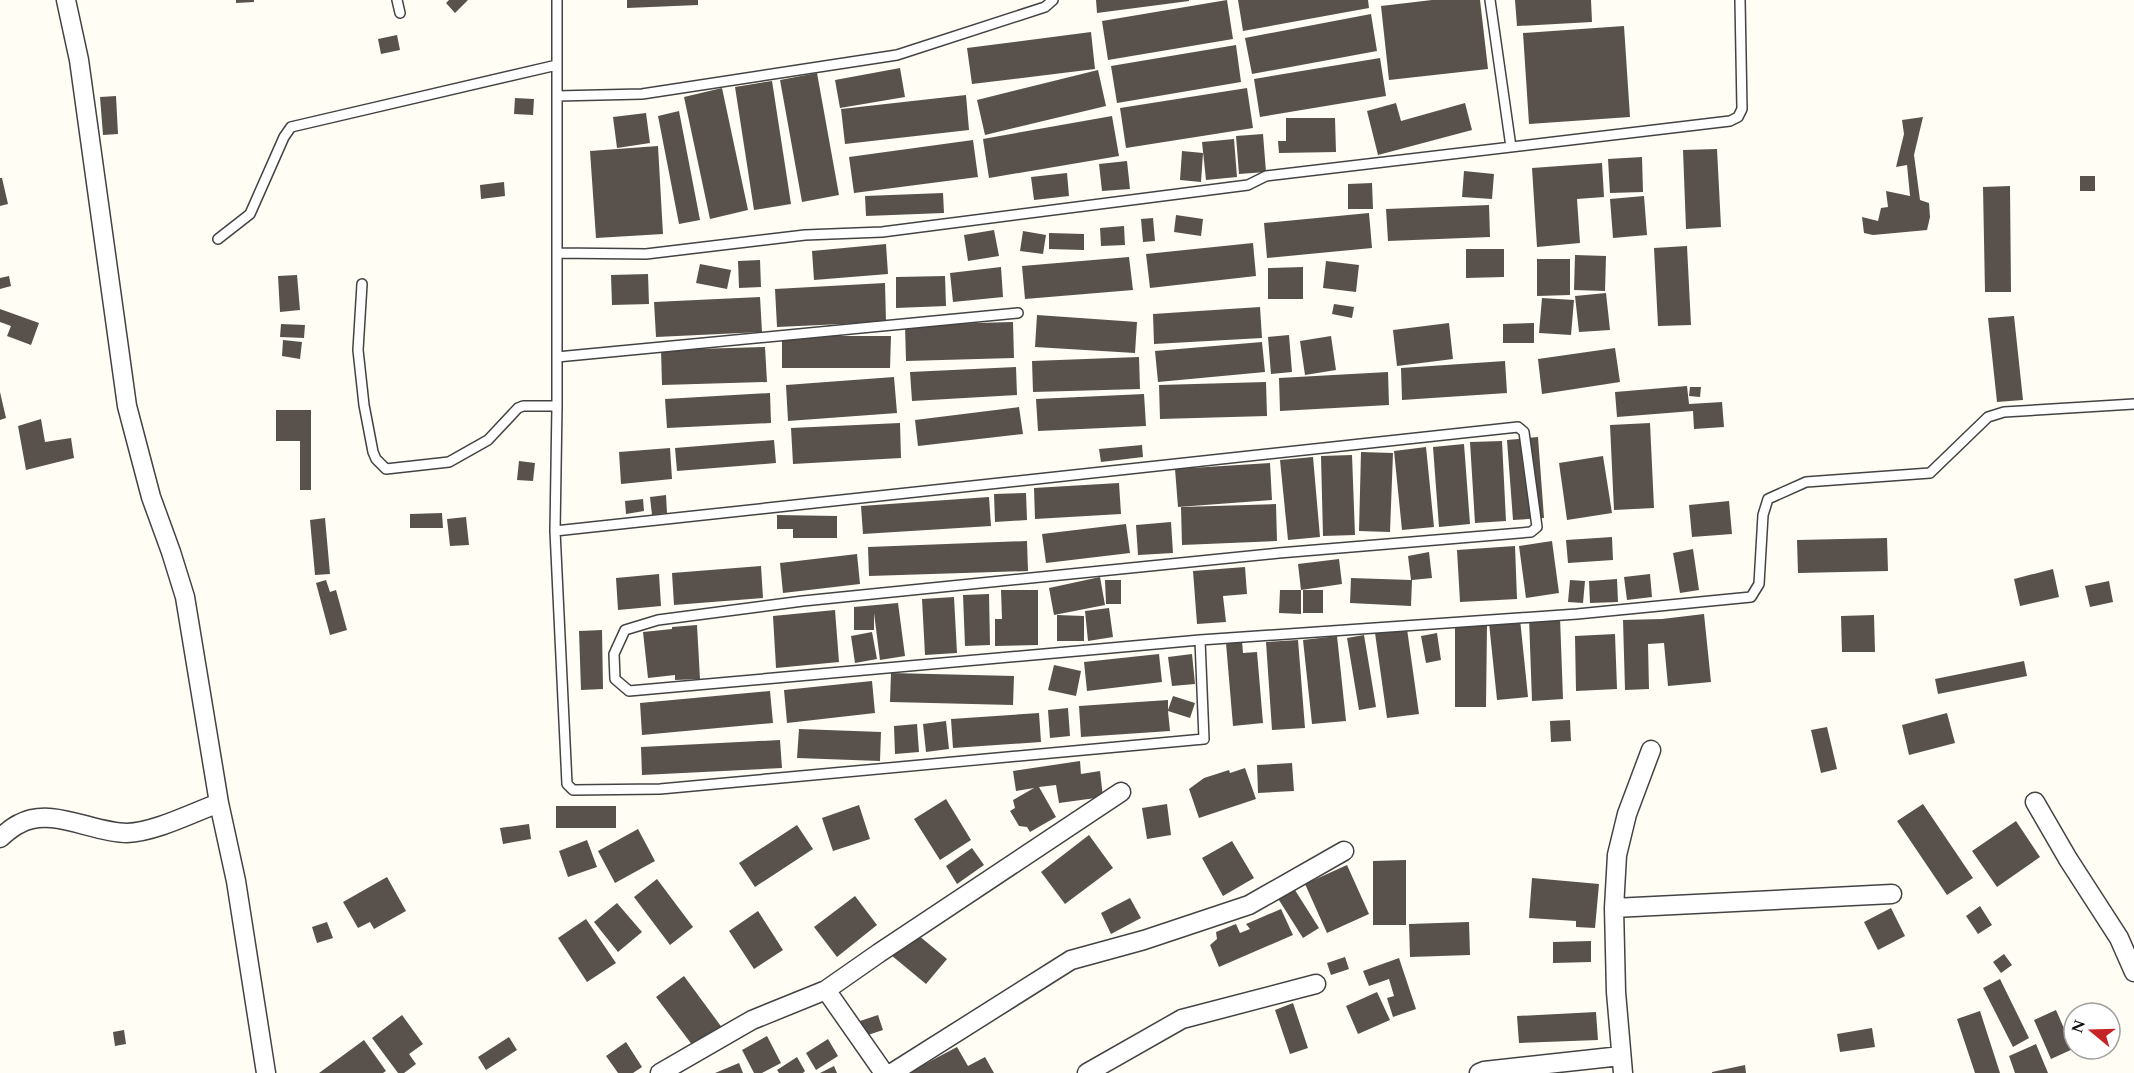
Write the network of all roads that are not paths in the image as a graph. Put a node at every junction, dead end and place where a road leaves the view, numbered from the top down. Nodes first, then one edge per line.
1 (66, 0) edge
2 (397, 0) edge
3 (557, 0) edge
4 (1053, 0) edge
5 (1490, 0) edge
6 (1740, 0) edge
7 (400, 13) dead end
8 (557, 65) junction
9 (557, 96) junction
10 (1511, 147) junction
11 (218, 239) dead end
12 (557, 253) junction
13 (362, 284) dead end
14 (1018, 313) dead end
15 (557, 357) junction
16 (2134, 404) edge
17 (557, 406) junction
18 (555, 531) junction
19 (1200, 640) junction
20 (1651, 750) dead end
21 (1121, 792) dead end
22 (2035, 802) dead end
23 (219, 803) junction
24 (0, 838) edge
25 (1344, 851) dead end
26 (1892, 894) dead end
27 (1614, 908) junction
28 (2134, 972) edge
29 (1316, 984) dead end
30 (826, 990) junction
31 (1622, 1065) edge
32 (266, 1073) edge
33 (660, 1073) edge
34 (884, 1073) edge
35 (892, 1073) edge
36 (1088, 1073) edge
37 (1479, 1073) edge

1 - 23 street
2 - 7 lane
3 - 8 lane
4 - 9 lane
5 - 10 lane
6 - 10 lane
8 - 9 lane
8 - 11 lane
9 - 12 lane
10 - 12 lane
12 - 15 lane
13 - 17 lane
14 - 15 lane
15 - 17 lane
16 - 19 lane
17 - 18 lane
18 - 19 lane
18 - 19 lane
20 - 27 street
21 - 30 street
22 - 28 street
23 - 24 street
23 - 32 street
25 - 35 street
26 - 27 street
27 - 31 street
29 - 36 street
30 - 33 street
30 - 34 street
31 - 37 street

